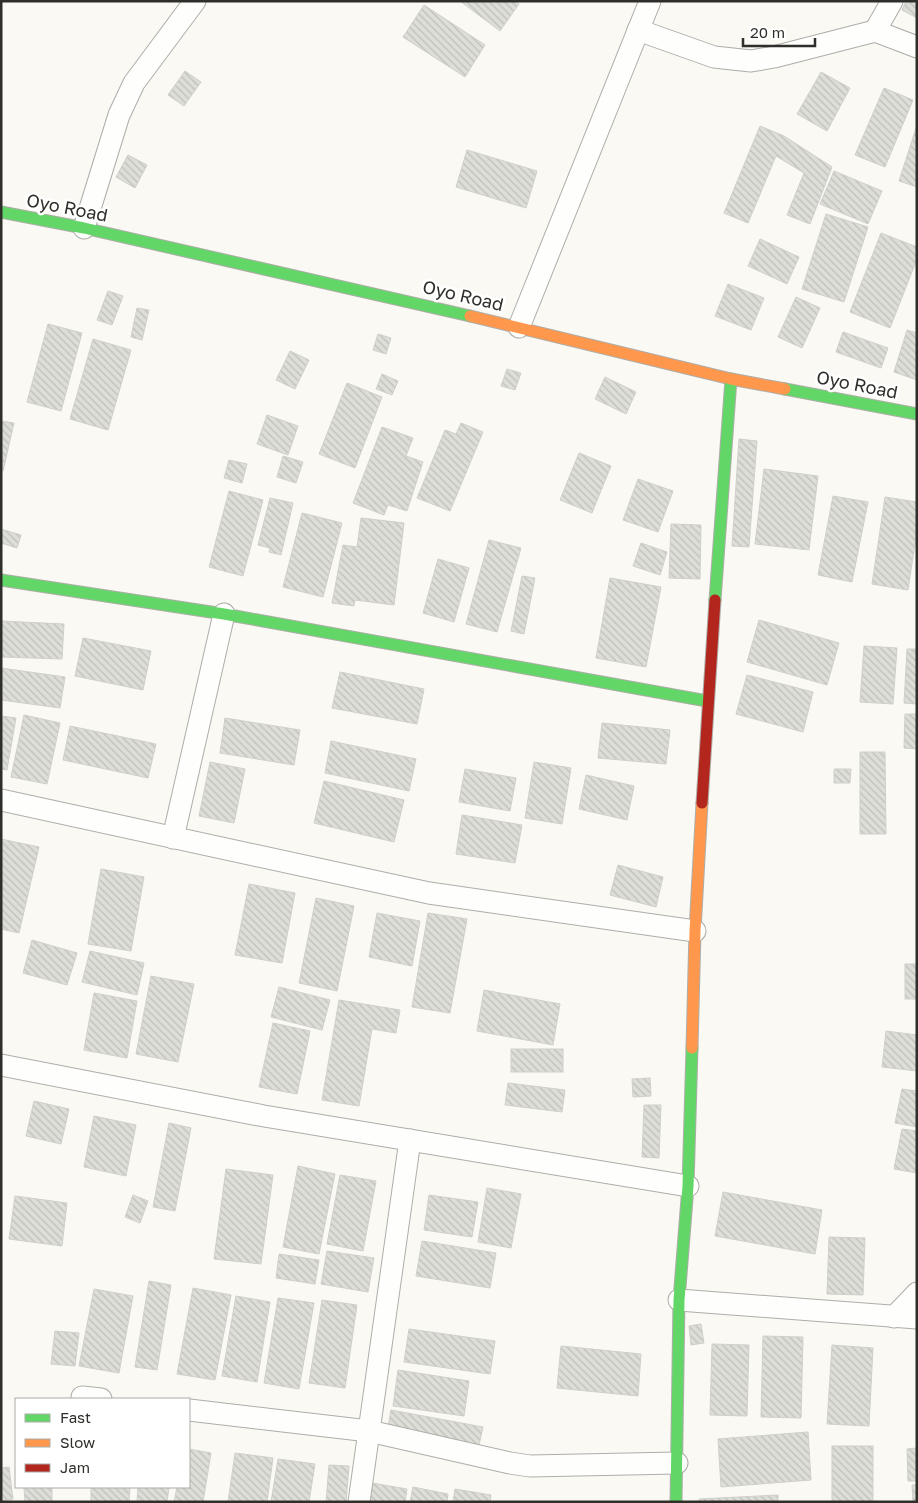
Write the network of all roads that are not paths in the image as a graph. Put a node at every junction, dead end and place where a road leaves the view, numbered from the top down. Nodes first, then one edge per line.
1 (195, 1) edge
2 (650, 1) edge
3 (892, 1) edge
4 (638, 30) junction
5 (875, 31) junction
6 (917, 47) edge
7 (1, 212) edge
8 (84, 228) junction
9 (519, 327) junction
10 (731, 379) junction
11 (917, 414) edge
12 (1, 580) edge
13 (224, 614) junction
14 (708, 701) junction
15 (1, 800) edge
16 (173, 838) junction
17 (695, 931) junction
18 (1, 1065) edge
19 (410, 1140) junction
20 (688, 1186) junction
21 (917, 1293) edge
22 (679, 1300) junction
23 (894, 1317) junction
24 (917, 1318) edge
25 (190, 1410) edge
26 (369, 1431) junction
27 (678, 1463) junction
28 (359, 1502) edge
29 (676, 1502) edge

1 - 8 street
2 - 4 street
3 - 5 street
4 - 5 street
4 - 9 street
5 - 6 street
7 - 8 street, Oyo Road
8 - 9 street, Oyo Road
9 - 10 street, Oyo Road
10 - 11 street, Oyo Road
10 - 14 street
12 - 13 street
13 - 14 street
13 - 16 street
14 - 17 street
15 - 16 street
16 - 17 street
17 - 20 street
18 - 19 street
19 - 20 street
19 - 26 street
20 - 22 street
21 - 23 street
22 - 23 street
22 - 27 street
23 - 24 street
25 - 26 street
26 - 27 street
26 - 28 street
27 - 29 street

